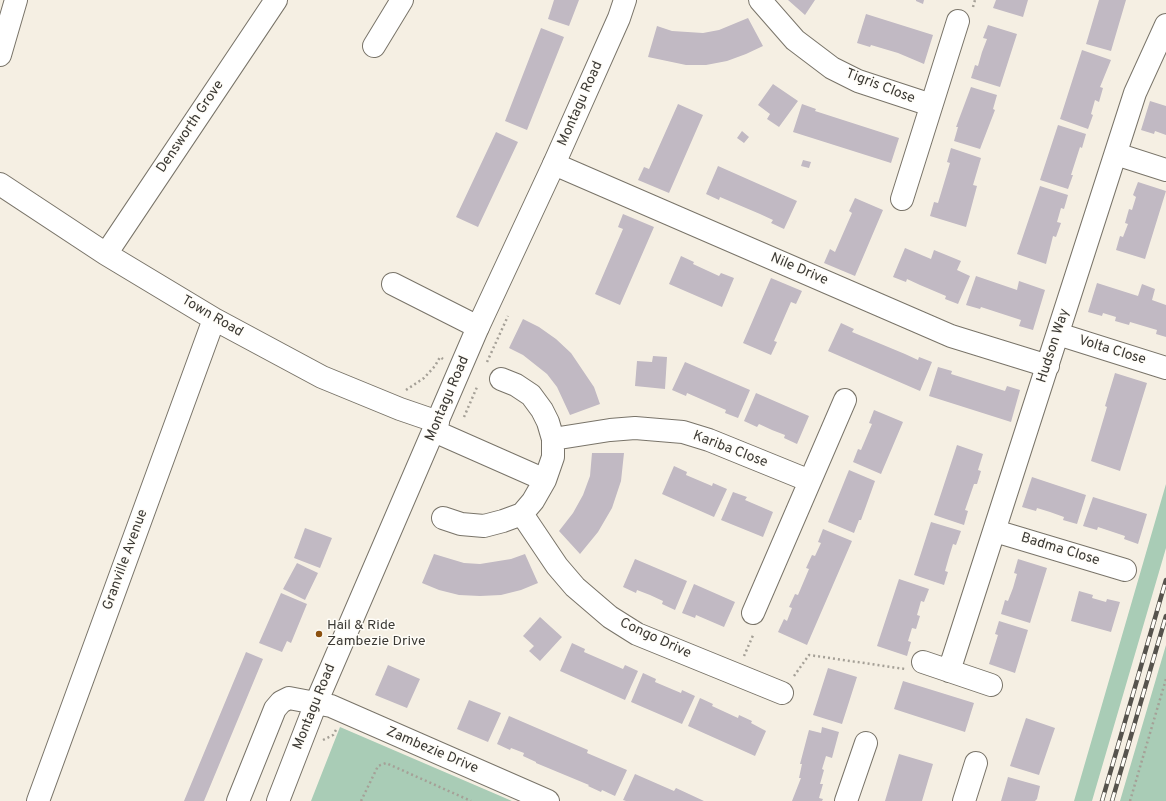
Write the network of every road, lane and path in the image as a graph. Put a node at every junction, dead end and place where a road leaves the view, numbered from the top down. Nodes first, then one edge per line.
1 (16, 0) edge
2 (276, 0) edge
3 (402, 0) edge
4 (625, 0) edge
5 (760, 0) edge
6 (958, 21) dead end
7 (1166, 24) edge
8 (374, 46) dead end
9 (0, 55) edge
10 (931, 106) junction
11 (1116, 154) junction
12 (554, 164) junction
13 (1166, 170) edge
14 (0, 184) edge
15 (902, 199) dead end
16 (106, 254) junction
17 (394, 284) dead end
18 (214, 319) junction
19 (478, 327) junction
20 (1058, 334) junction
21 (497, 341) dead end
22 (436, 366) dead end
23 (1048, 366) junction
24 (1166, 368) edge
25 (494, 372) joint
26 (477, 387) dead end
27 (406, 390) dead end
28 (845, 400) dead end
29 (464, 417) dead end
30 (436, 427) junction
31 (553, 439) junction
32 (545, 480) junction
33 (810, 481) junction
34 (522, 514) junction
35 (443, 518) dead end
36 (995, 531) junction
37 (1125, 570) dead end
38 (753, 613) joint
39 (923, 662) joint
40 (949, 671) junction
41 (736, 674) junction
42 (1166, 679) edge
43 (991, 685) dead end
44 (782, 693) joint
45 (316, 703) junction
46 (866, 743) dead end
47 (976, 763) dead end
48 (38, 801) edge
49 (238, 801) edge
50 (278, 801) edge
51 (361, 801) edge
52 (471, 801) edge
53 (548, 801) edge
54 (846, 801) edge
55 (964, 801) edge
56 (1130, 801) edge

1 - 9 street
2 - 16 street, Densworth Grove
3 - 8 street
4 - 12 street, Montagu Road
5 - 10 street, Tigris Close
6 - 10 street, Tigris Close
7 - 11 street, Hudson Way
10 - 15 street, Tigris Close
11 - 13 street
11 - 20 street, Hudson Way
12 - 19 street, Montagu Road
12 - 23 street, Nile Drive
14 - 16 street, Town Road
16 - 18 street, Town Road
17 - 19 street
18 - 30 street, Town Road
18 - 48 street, Granville Avenue
19 - 30 street, Montagu Road
20 - 23 street, Hudson Way
20 - 24 street, Volta Close
21 - 25 path
22 - 27 path
23 - 36 street, Hudson Way
25 - 31 street
26 - 29 path
28 - 33 street
30 - 32 street, Town Road
30 - 45 street, Montagu Road
31 - 32 street
31 - 33 street, Kariba Close
32 - 34 street
33 - 38 street
34 - 35 street
34 - 41 street, Congo Drive
36 - 37 street, Badma Close
36 - 40 street, Hudson Way
38 - 41 path
39 - 40 street
39 - 44 path
40 - 43 street
41 - 44 street, Congo Drive
42 - 56 path
45 - 49 street, Zambezie Drive
45 - 50 street, Montagu Road
45 - 53 street, Zambezie Drive
46 - 54 street
47 - 55 street
51 - 52 path

